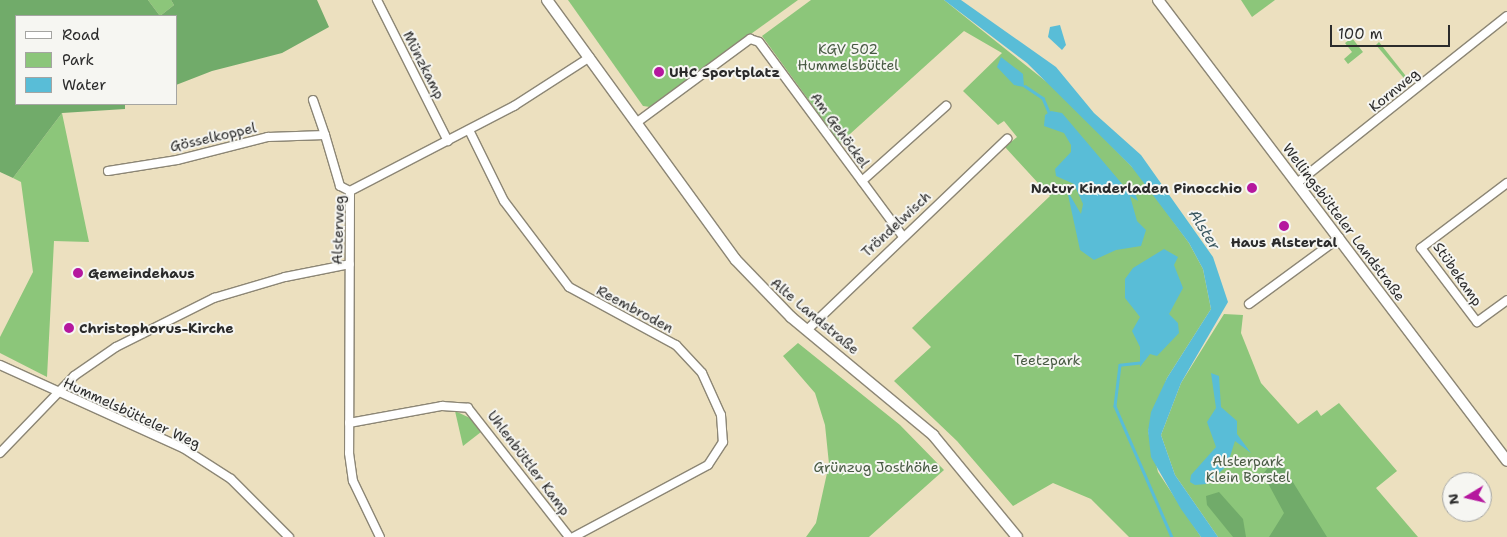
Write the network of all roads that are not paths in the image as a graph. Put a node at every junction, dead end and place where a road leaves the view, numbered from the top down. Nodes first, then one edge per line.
1 (377, 0) edge
2 (547, 0) edge
3 (1158, 0) edge
4 (1507, 16) edge
5 (590, 57) junction
6 (313, 100) dead end
7 (946, 106) dead end
8 (636, 123) junction
9 (469, 130) junction
10 (324, 135) junction
11 (1007, 139) dead end
12 (448, 141) junction
13 (108, 171) dead end
14 (862, 181) junction
15 (1297, 182) junction
16 (1507, 183) edge
17 (350, 191) junction
18 (902, 235) junction
19 (1339, 238) junction
20 (350, 264) junction
21 (1507, 300) edge
22 (1250, 304) dead end
23 (807, 330) junction
24 (0, 365) edge
25 (57, 392) junction
26 (349, 423) junction
27 (0, 453) edge
28 (1507, 460) edge
29 (289, 537) edge
30 (380, 537) edge
31 (569, 537) edge
32 (574, 537) edge
33 (1017, 537) edge

1 - 12 street, Münzkamp
2 - 5 main road, Alte Landstraße
3 - 15 main road, Wellingsbütteler Landstraße
4 - 15 street, Kornweg
5 - 8 main road, Alte Landstraße
5 - 9 street, Alsterweg
6 - 10 street
7 - 14 street
8 - 14 street, Am Gehöckel
8 - 23 main road, Alte Landstraße
9 - 12 street, Alsterweg
9 - 32 street, Reembroden
10 - 13 street, Gösselkoppel
10 - 17 street
11 - 18 street, Tröndelwisch
12 - 17 street, Alsterweg
14 - 18 street, Am Gehöckel
15 - 19 main road, Wellingsbütteler Landstraße
16 - 21 street, Stübekamp
17 - 20 street, Alsterweg
18 - 23 street, Tröndelwisch
19 - 22 street
19 - 28 main road, Wellingsbütteler Landstraße
20 - 25 street
20 - 26 street, Alsterweg
23 - 33 main road, Alte Landstraße
24 - 25 street, Hummelsbütteler Weg
25 - 27 street
25 - 29 street, Hummelsbütteler Weg
26 - 30 street, Alsterweg
26 - 31 street, Uhlenbüttler Kamp

